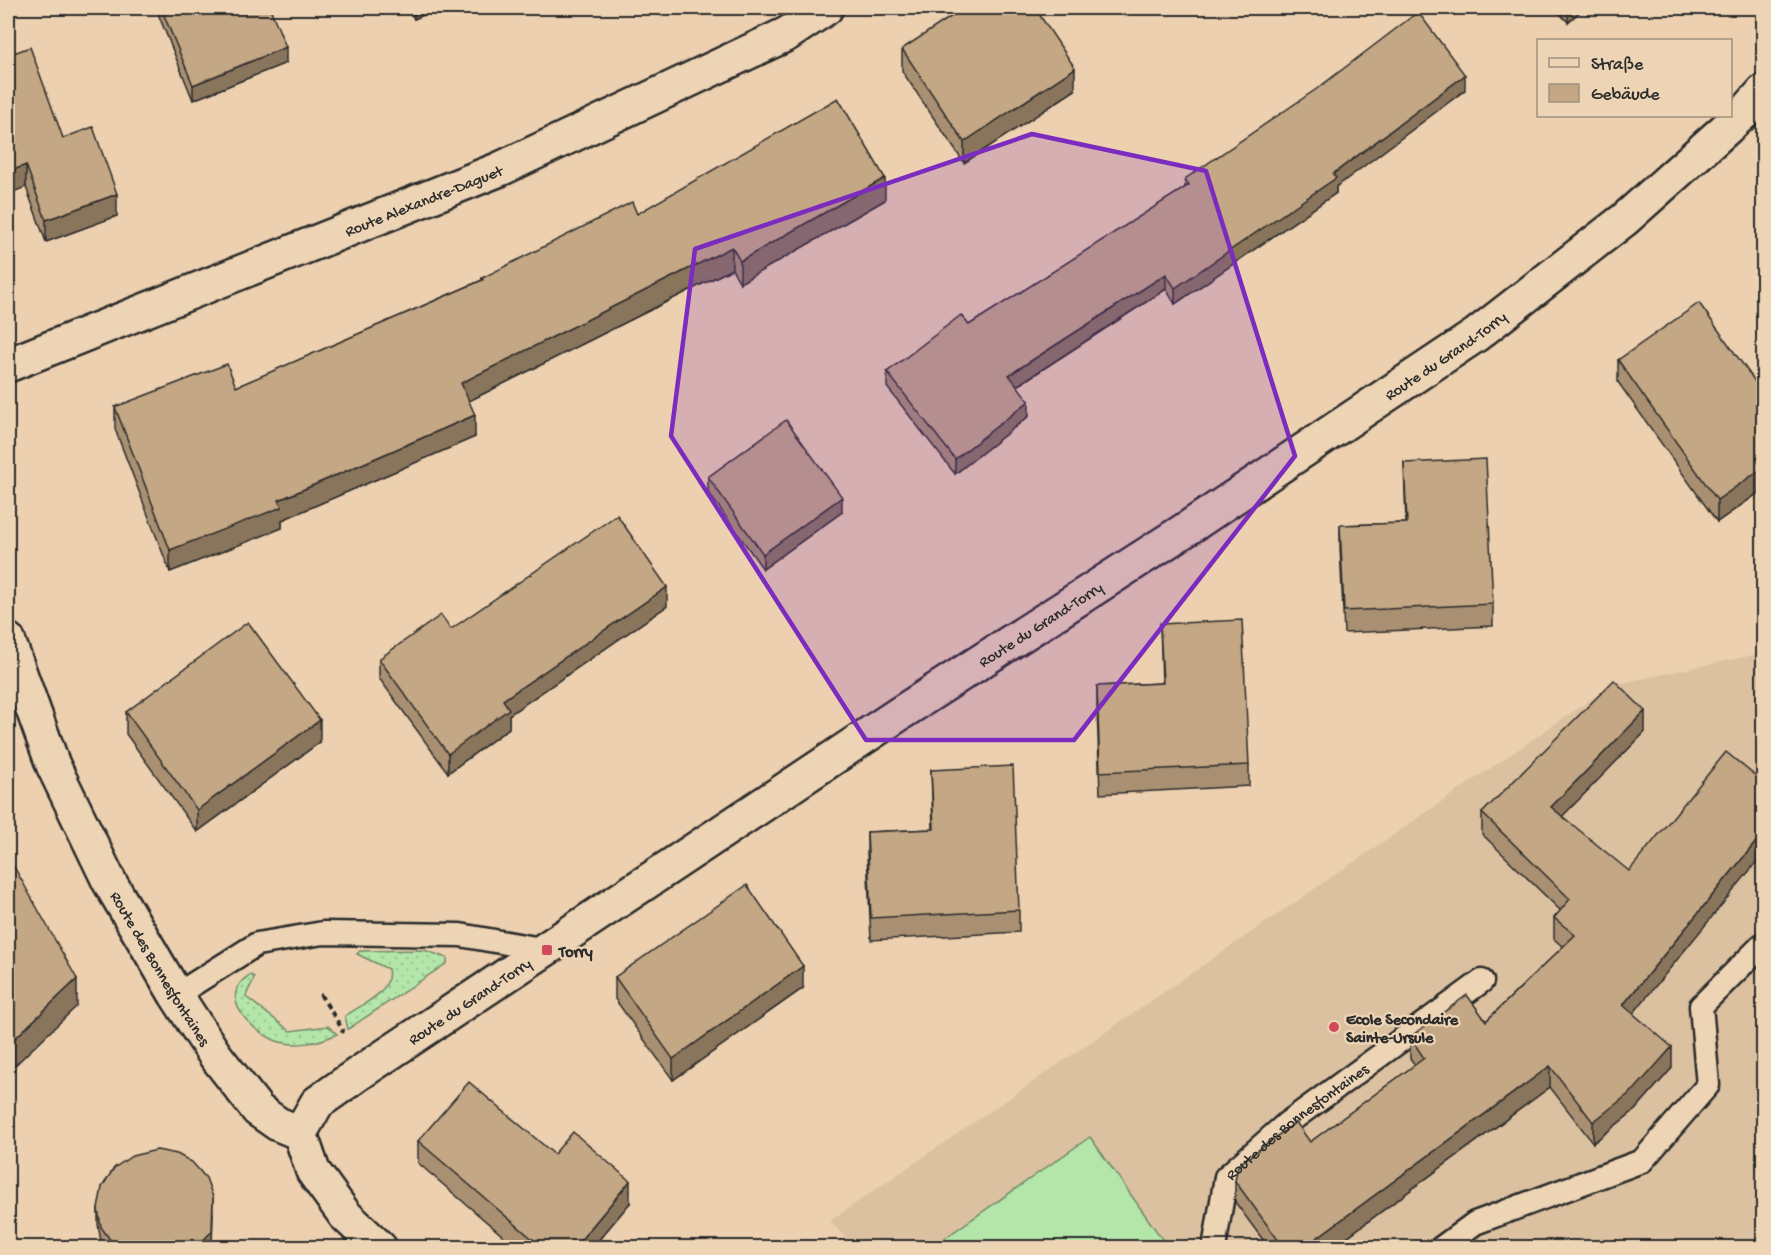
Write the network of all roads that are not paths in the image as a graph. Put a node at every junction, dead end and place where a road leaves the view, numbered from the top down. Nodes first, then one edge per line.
1 (826, 8) edge
2 (1764, 91) edge
3 (8, 365) edge
4 (8, 639) edge
5 (1764, 943) edge
6 (547, 950) junction
7 (1482, 981) dead end
8 (176, 995) junction
9 (300, 1133) junction
10 (380, 1248) edge
11 (1214, 1248) edge
12 (1441, 1248) edge

1 - 3 street, Route Alexandre-Daguet
2 - 6 street, Route du Grand-Torry
4 - 8 street, Route des Bonnesfontaines
5 - 12 lane
6 - 8 lane
6 - 9 street, Route du Grand-Torry
7 - 11 lane, Route des Bonnesfontaines
8 - 9 street, Route des Bonnesfontaines
9 - 10 street

